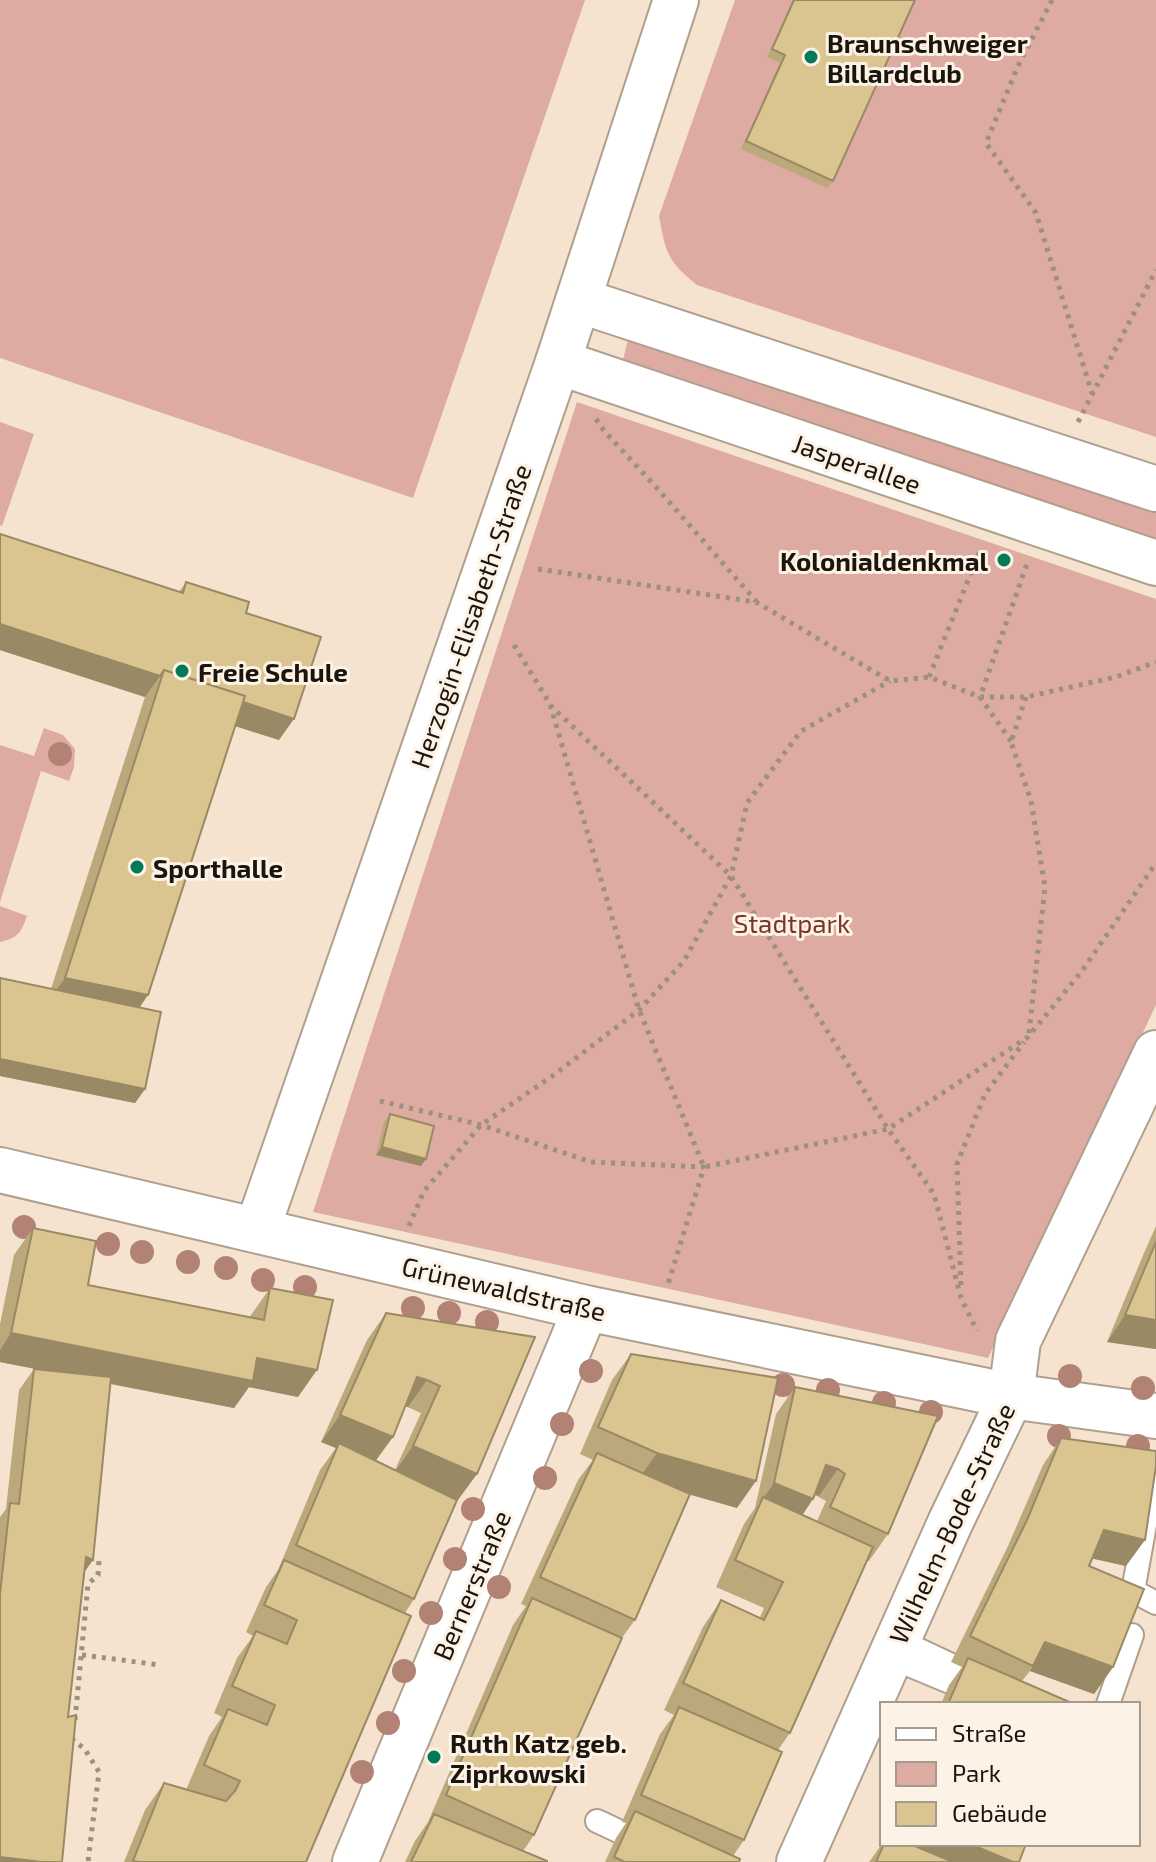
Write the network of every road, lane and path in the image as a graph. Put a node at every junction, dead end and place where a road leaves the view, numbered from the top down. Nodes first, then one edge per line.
1 (676, 0) edge
2 (1052, 0) edge
3 (1156, 270) edge
4 (578, 300) junction
5 (558, 362) junction
6 (1092, 393) junction
7 (1078, 423) dead end
8 (1156, 489) edge
9 (981, 548) dead end
10 (1156, 563) edge
11 (1027, 564) dead end
12 (538, 569) dead end
13 (756, 602) junction
14 (514, 645) dead end
15 (1156, 662) edge
16 (929, 677) junction
17 (890, 681) junction
18 (980, 697) junction
19 (1026, 697) junction
20 (550, 704) junction
21 (1011, 742) junction
22 (1156, 863) edge
23 (731, 876) junction
24 (639, 1010) junction
25 (1028, 1037) junction
26 (1156, 1053) edge
27 (380, 1101) dead end
28 (481, 1125) junction
29 (888, 1129) junction
30 (704, 1167) junction
31 (0, 1170) edge
32 (257, 1230) junction
33 (407, 1231) dead end
34 (667, 1286) dead end
35 (961, 1298) junction
36 (586, 1308) junction
37 (978, 1334) dead end
38 (1011, 1396) junction
39 (1156, 1416) edge
40 (1156, 1464) edge
41 (99, 1561) edge
42 (1156, 1603) edge
43 (1132, 1635) edge
44 (894, 1649) junction
45 (82, 1655) junction
46 (160, 1665) dead end
47 (999, 1702) edge
48 (1029, 1702) edge
49 (1109, 1702) edge
50 (597, 1821) dead end
51 (88, 1862) edge
52 (355, 1862) edge
53 (684, 1862) edge
54 (799, 1862) edge

1 - 4 street, Herzogin-Elisabeth-Straße
2 - 6 path
3 - 6 path
4 - 5 street, Herzogin-Elisabeth-Straße
4 - 8 street
5 - 10 street, Jasperallee
5 - 13 path
5 - 32 street, Herzogin-Elisabeth-Straße
6 - 7 path
9 - 16 path
11 - 18 path
12 - 13 path
13 - 17 path
14 - 20 path
15 - 19 path
16 - 17 path
16 - 18 path
17 - 23 path
18 - 19 path
18 - 21 path
19 - 21 path
20 - 23 path
20 - 24 path
21 - 25 path
22 - 25 path
23 - 24 path
23 - 29 path
24 - 28 path
24 - 30 path
25 - 29 path
25 - 35 path
26 - 38 street, Wilhelm-Bode-Straße
27 - 28 path
28 - 30 path
28 - 33 path
29 - 30 path
29 - 35 path
30 - 34 path
31 - 32 street, Grünewaldstraße
32 - 36 street, Grünewaldstraße
35 - 37 path
36 - 38 street, Grünewaldstraße
36 - 52 street, Bernerstraße
38 - 39 street, Grünewaldstraße
38 - 44 street, Wilhelm-Bode-Straße
40 - 42 lane
41 - 45 path
43 - 49 lane
44 - 47 lane
44 - 48 lane
44 - 54 street, Wilhelm-Bode-Straße
45 - 46 path
45 - 51 path
50 - 53 lane

